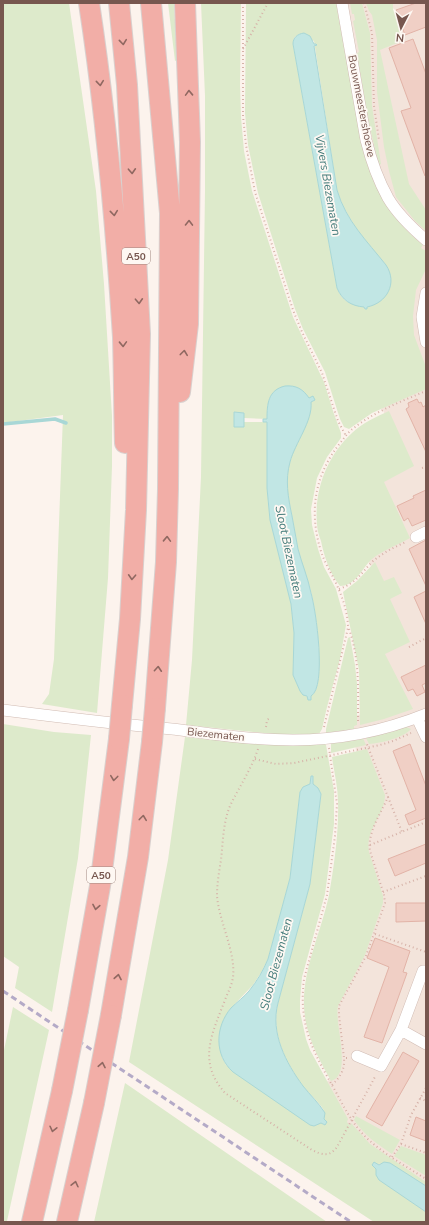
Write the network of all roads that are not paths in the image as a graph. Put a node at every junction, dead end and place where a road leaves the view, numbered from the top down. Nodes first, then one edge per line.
1 (89, 3) edge
2 (119, 3) edge
3 (151, 3) edge
4 (185, 3) edge
5 (342, 3) edge
6 (426, 240) edge
7 (426, 293) edge
8 (426, 342) edge
9 (168, 489) junction
10 (136, 510) junction
11 (3, 710) edge
12 (423, 724) edge
13 (426, 971) edge
14 (401, 1030) junction
15 (426, 1044) edge
16 (357, 1056) road end
17 (32, 1222) edge
18 (67, 1222) edge

1 -> 10 highway, A50
2 -> 10 highway, A50
3 - 9 highway
9 -> 4 highway
5 - 6 street, Bouwmeestershoeve
7 - 8 street
18 -> 9 highway, bridge
10 -> 17 highway, A50, bridge
11 - 12 street, Biezematen
13 - 14 street
14 - 15 street
14 - 16 street

